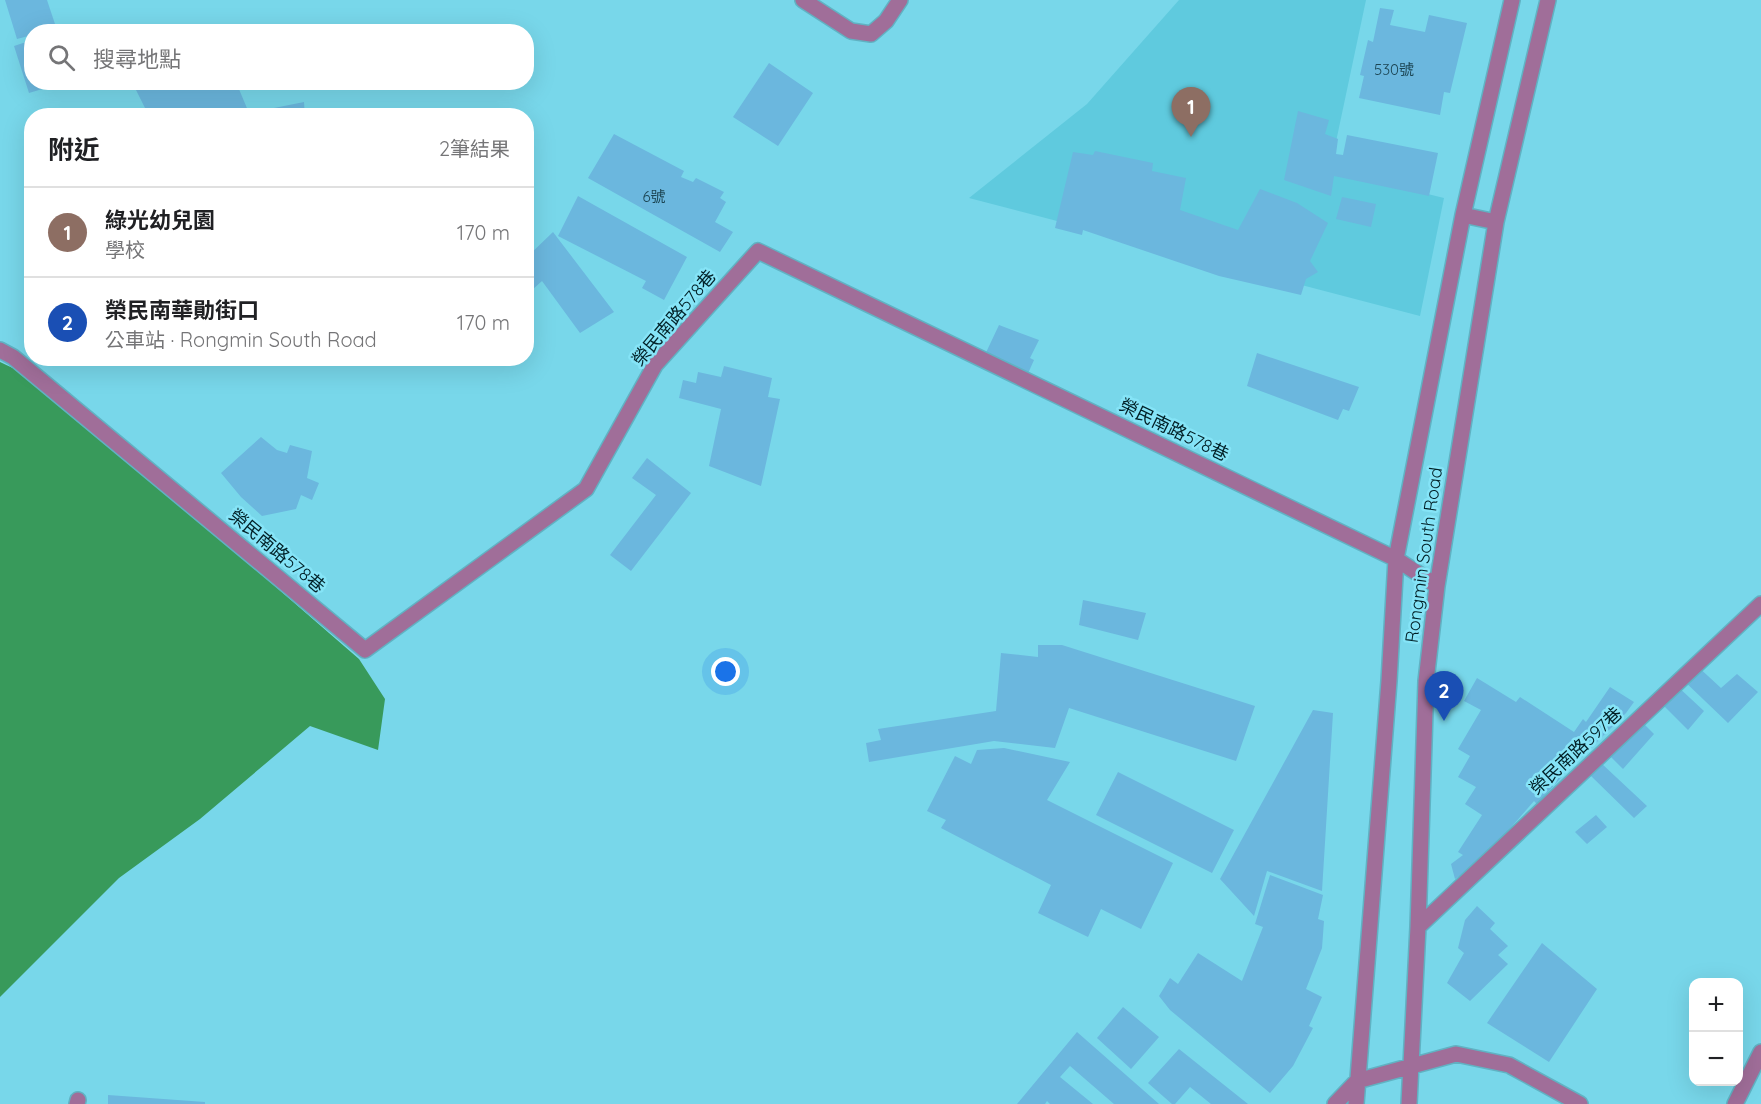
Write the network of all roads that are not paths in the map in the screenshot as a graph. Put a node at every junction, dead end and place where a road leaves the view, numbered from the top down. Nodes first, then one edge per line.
1 (803, 0) edge
2 (900, 0) edge
3 (1512, 0) edge
4 (1548, 0) edge
5 (1462, 215) junction
6 (1496, 222) junction
7 (0, 350) edge
8 (1396, 559) junction
9 (1437, 586) junction
10 (1761, 604) edge
11 (1418, 927) junction
12 (1761, 1052) edge
13 (1412, 1067) junction
14 (1357, 1081) junction
15 (1335, 1104) edge
16 (1356, 1104) edge
17 (1409, 1104) edge
18 (1580, 1104) edge
19 (1735, 1104) edge

1 - 2 street
3 - 5 street, Rongmin South Road
4 - 6 street, Rongmin South Road
5 - 6 street
5 - 8 street, Rongmin South Road
6 - 9 street, Rongmin South Road
7 - 8 street, 榮民南路578巷
8 - 9 street, 榮民南路578巷
8 - 14 street, Rongmin South Road
9 - 11 street, Rongmin South Road
10 - 11 street, 榮民南路597巷
11 - 13 street, Rongmin South Road
12 - 19 street
13 - 14 street
13 - 17 street, Rongmin South Road
13 - 18 street
14 - 15 street
14 - 16 street, Rongmin South Road

